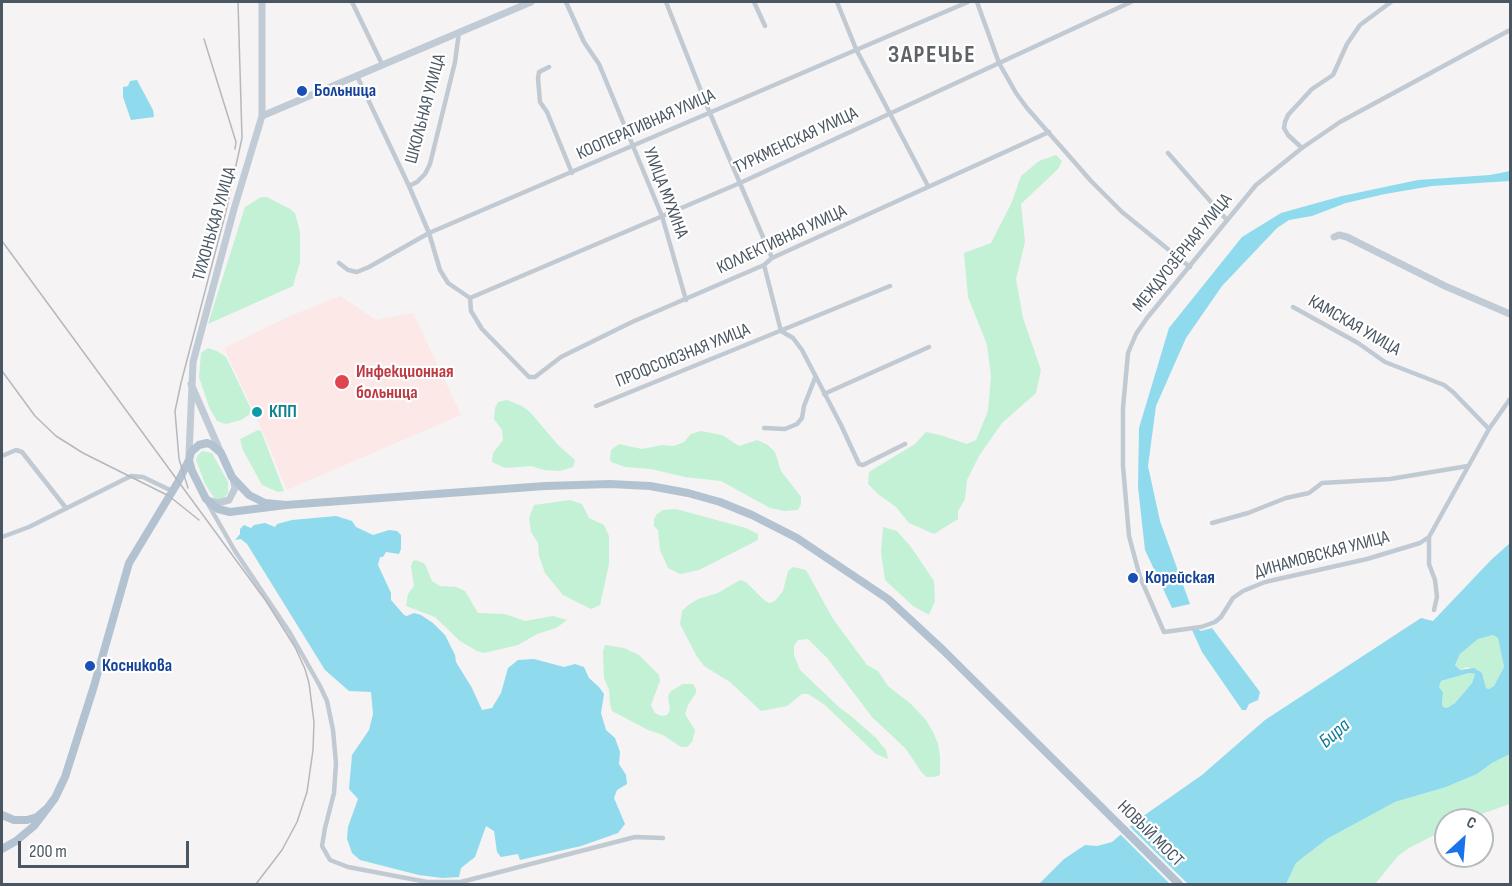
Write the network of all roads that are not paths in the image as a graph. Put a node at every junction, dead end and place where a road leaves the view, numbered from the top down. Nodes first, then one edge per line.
1 (262, 2) edge
2 (352, 2) edge
3 (531, 2) edge
4 (566, 2) edge
5 (666, 2) edge
6 (754, 2) edge
7 (837, 2) edge
8 (968, 2) edge
9 (977, 2) edge
10 (1131, 2) edge
11 (1390, 2) edge
12 (765, 26) dead end
13 (1510, 30) edge
14 (459, 32) junction
15 (856, 49) junction
16 (999, 63) junction
17 (382, 64) junction
18 (549, 67) dead end
19 (357, 76) junction
20 (709, 111) junction
21 (889, 112) junction
22 (262, 116) junction
23 (1049, 132) junction
24 (632, 145) junction
25 (1302, 148) junction
26 (1168, 153) dead end
27 (572, 173) junction
28 (740, 183) junction
29 (408, 186) junction
30 (928, 186) junction
31 (662, 216) junction
32 (1226, 219) junction
33 (429, 233) junction
34 (1334, 237) dead end
35 (771, 258) junction
36 (339, 263) dead end
37 (764, 265) junction
38 (1190, 267) junction
39 (890, 286) dead end
40 (470, 298) junction
41 (686, 300) junction
42 (1293, 307) dead end
43 (1510, 314) edge
44 (781, 331) junction
45 (929, 347) dead end
46 (815, 378) junction
47 (191, 381) junction
48 (824, 394) junction
49 (1510, 399) edge
50 (596, 406) dead end
51 (764, 428) dead end
52 (1489, 429) junction
53 (905, 444) dead end
54 (221, 453) junction
55 (2, 456) edge
56 (189, 458) junction
57 (1468, 466) junction
58 (232, 477) junction
59 (172, 491) junction
60 (206, 499) junction
61 (286, 506) junction
62 (66, 508) junction
63 (1212, 523) dead end
64 (2, 537) edge
65 (1429, 537) junction
66 (1434, 610) dead end
67 (1164, 632) joint
68 (56, 798) junction
69 (2, 815) edge
70 (663, 838) dead end
71 (2, 849) edge
72 (1179, 885) edge

1 - 22 street, ТИХОНЬКАЯ УЛИЦА
2 - 17 street
3 - 14 street, ШКОЛЬНАЯ УЛИЦА
4 - 24 street, УЛИЦА МУХИНА
5 - 20 street
6 - 12 street
7 - 15 street
8 - 15 street, КООПЕРАТИВНАЯ УЛИЦА
9 - 16 street
10 - 16 street, ТУРКМЕНСКАЯ УЛИЦА
11 - 25 street
13 - 25 street, МЕЖДУОЗЁРНАЯ УЛИЦА
14 - 17 street, ШКОЛЬНАЯ УЛИЦА
14 - 29 street, ШКОЛЬНАЯ УЛИЦА
15 - 20 street, КООПЕРАТИВНАЯ УЛИЦА
15 - 21 street
16 - 21 street, ТУРКМЕНСКАЯ УЛИЦА
16 - 23 street
17 - 19 street, ШКОЛЬНАЯ УЛИЦА
18 - 27 street
19 - 22 street, ШКОЛЬНАЯ УЛИЦА
19 - 29 street, ШКОЛЬНАЯ УЛИЦА
20 - 24 street, КООПЕРАТИВНАЯ УЛИЦА
20 - 28 street
21 - 28 street, ТУРКМЕНСКАЯ УЛИЦА
21 - 30 street
22 - 47 street, ТИХОНЬКАЯ УЛИЦА
23 - 30 street, КОЛЛЕКТИВНАЯ УЛИЦА
23 - 38 street
24 - 27 street, КООПЕРАТИВНАЯ УЛИЦА
24 - 31 street, УЛИЦА МУХИНА
25 - 32 street, МЕЖДУОЗЁРНАЯ УЛИЦА
26 - 32 street
27 - 33 street, КООПЕРАТИВНАЯ УЛИЦА
28 - 31 street, ТУРКМЕНСКАЯ УЛИЦА
28 - 35 street
29 - 33 street, ШКОЛЬНАЯ УЛИЦА
30 - 35 street, КОЛЛЕКТИВНАЯ УЛИЦА
31 - 40 street, ТУРКМЕНСКАЯ УЛИЦА
31 - 41 street, УЛИЦА МУХИНА
32 - 38 street, МЕЖДУОЗЁРНАЯ УЛИЦА
33 - 36 street, КООПЕРАТИВНАЯ УЛИЦА
33 - 40 street, ШКОЛЬНАЯ УЛИЦА
34 - 43 street
35 - 37 street, КОЛЛЕКТИВНАЯ УЛИЦА
37 - 41 street, КОЛЛЕКТИВНАЯ УЛИЦА
37 - 44 street
38 - 67 street, МЕЖДУОЗЁРНАЯ УЛИЦА
39 - 44 street, ПРОФСОЮЗНАЯ УЛИЦА
40 - 41 street, КОЛЛЕКТИВНАЯ УЛИЦА
42 - 52 street, КАМСКАЯ УЛИЦА
44 - 46 street
44 - 50 street, ПРОФСОЮЗНАЯ УЛИЦА
45 - 48 street
46 - 48 street
46 - 51 street
47 - 54 street
47 - 56 street, ТИХОНЬКАЯ УЛИЦА
48 - 53 street
49 - 52 street
52 - 57 street
54 - 56 main road
54 - 58 main road
55 - 62 street
56 - 59 main road
56 - 60 main road
57 - 63 street
57 - 65 street
58 - 60 street
58 - 61 main road
59 - 62 street
59 - 68 main road
60 - 61 main road, НОВЫЙ МОСТ
60 - 70 street
61 - 72 main road, НОВЫЙ МОСТ
62 - 64 street
65 - 66 street
65 - 67 street, ДИНАМОВСКАЯ УЛИЦА
68 - 69 main road
68 - 71 main road

